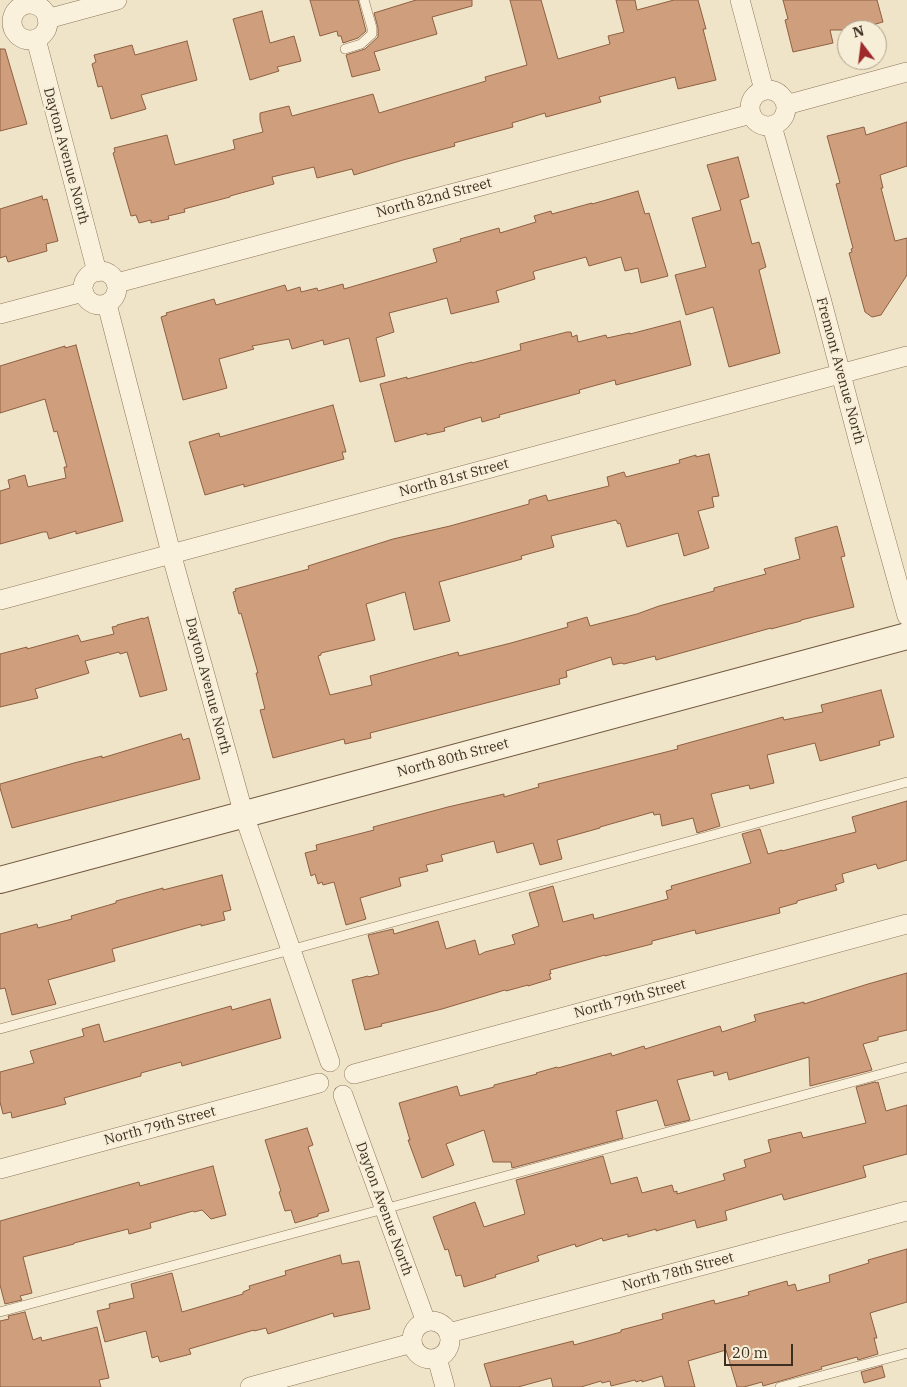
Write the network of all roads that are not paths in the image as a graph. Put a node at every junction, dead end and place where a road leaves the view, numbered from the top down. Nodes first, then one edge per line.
1 (117, 0) edge
2 (364, 0) edge
3 (740, 0) edge
4 (26, 2) edge
5 (47, 19) junction
6 (6, 29) edge
7 (36, 39) junction
8 (345, 49) dead end
9 (907, 72) edge
10 (764, 90) junction
11 (786, 105) junction
12 (751, 114) junction
13 (772, 126) junction
14 (97, 272) junction
15 (117, 283) junction
16 (83, 292) junction
17 (107, 304) junction
18 (0, 314) edge
19 (907, 356) edge
20 (841, 374) junction
21 (171, 553) junction
22 (0, 600) edge
23 (907, 616) edge
24 (907, 636) edge
25 (907, 782) edge
26 (244, 815) junction
27 (0, 880) edge
28 (907, 924) edge
29 (291, 950) junction
30 (0, 1029) edge
31 (330, 1062) junction
32 (907, 1067) edge
33 (354, 1074) junction
34 (319, 1083) junction
35 (343, 1095) junction
36 (0, 1169) edge
37 (384, 1209) junction
38 (907, 1211) edge
39 (0, 1312) edge
40 (426, 1322) junction
41 (450, 1333) junction
42 (412, 1343) junction
43 (907, 1353) edge
44 (437, 1358) junction
45 (250, 1387) edge
46 (445, 1387) edge
47 (780, 1387) edge

1 - 5 street
2 - 8 lane
3 - 10 street
4 - 5 street
4 - 6 street
5 - 7 street
6 - 7 street
7 - 14 street, Dayton Avenue North
9 - 11 street
10 - 11 street
10 - 12 street
11 - 13 street
12 - 13 street
12 - 15 street, North 82nd Street
13 - 20 street, Fremont Avenue North
14 - 15 street
14 - 16 street
15 - 17 street
16 - 17 street
16 - 18 street
17 - 21 street, Dayton Avenue North
19 - 20 street, North 81st Street
20 - 21 street, North 81st Street
20 - 23 street, Fremont Avenue North
21 - 22 street, North 81st Street
21 - 26 street, Dayton Avenue North
24 - 26 street, North 80th Street
25 - 29 lane
26 - 27 street, North 80th Street
26 - 29 street, Dayton Avenue North
28 - 33 street, North 79th Street
29 - 30 lane
29 - 31 street, Dayton Avenue North
31 - 33 street
31 - 34 street
32 - 37 lane
33 - 35 street
34 - 35 street
34 - 36 street, North 79th Street
35 - 37 street, Dayton Avenue North
37 - 39 lane
37 - 40 street, Dayton Avenue North
38 - 41 street, North 78th Street
40 - 41 street
40 - 42 street
41 - 44 street
42 - 44 street
42 - 45 street
43 - 47 lane
44 - 46 street

